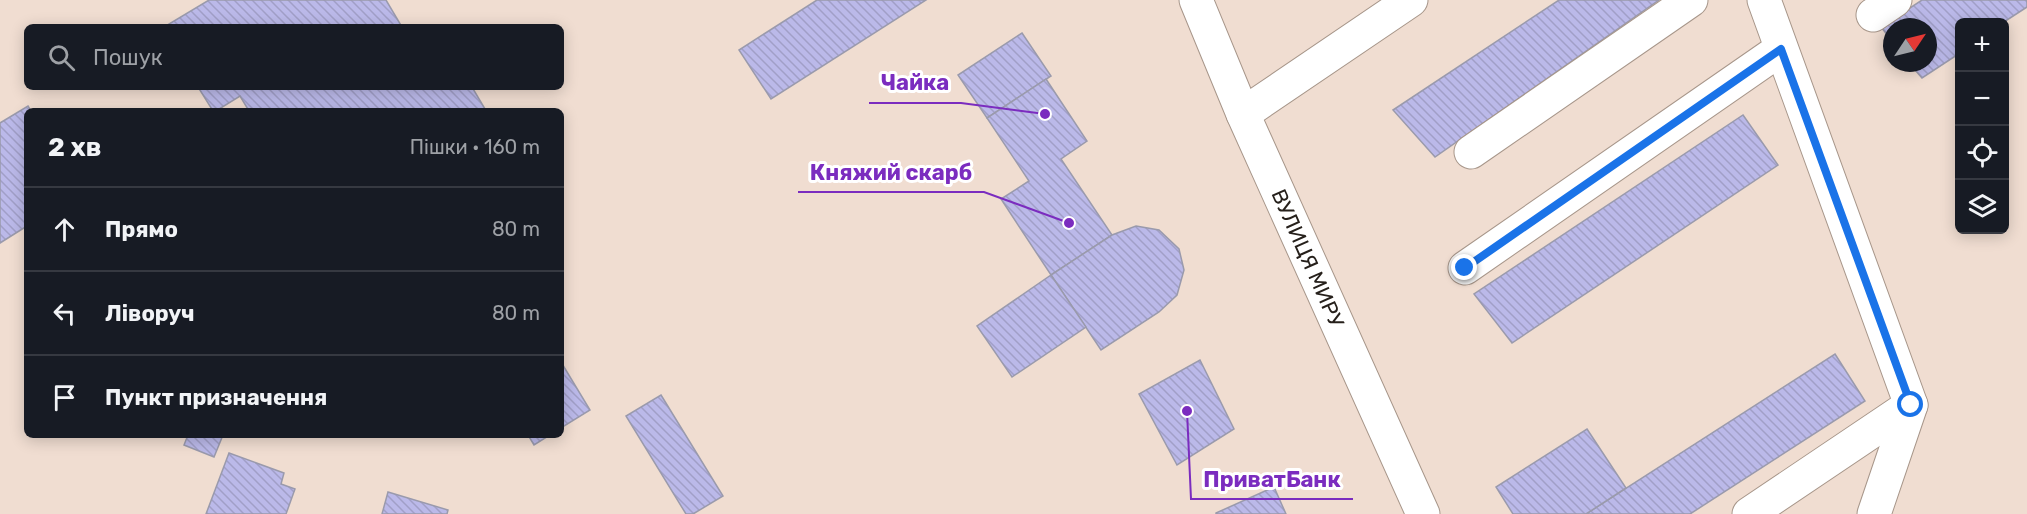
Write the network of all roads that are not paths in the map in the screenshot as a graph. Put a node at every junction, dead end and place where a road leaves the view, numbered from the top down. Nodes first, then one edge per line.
1 (1196, 0) edge
2 (1411, 0) edge
3 (1691, 0) edge
4 (1764, 0) edge
5 (1781, 49) junction
6 (1243, 114) junction
7 (1472, 152) dead end
8 (1465, 268) dead end
9 (1911, 405) junction
10 (1423, 514) edge
11 (1749, 514) edge
12 (1874, 514) edge

1 - 6 main road, ВУЛИЦЯ МИРУ
2 - 6 main road
3 - 7 main road
4 - 5 main road
5 - 8 main road
5 - 9 main road
6 - 10 main road, ВУЛИЦЯ МИРУ
9 - 11 main road
9 - 12 main road

